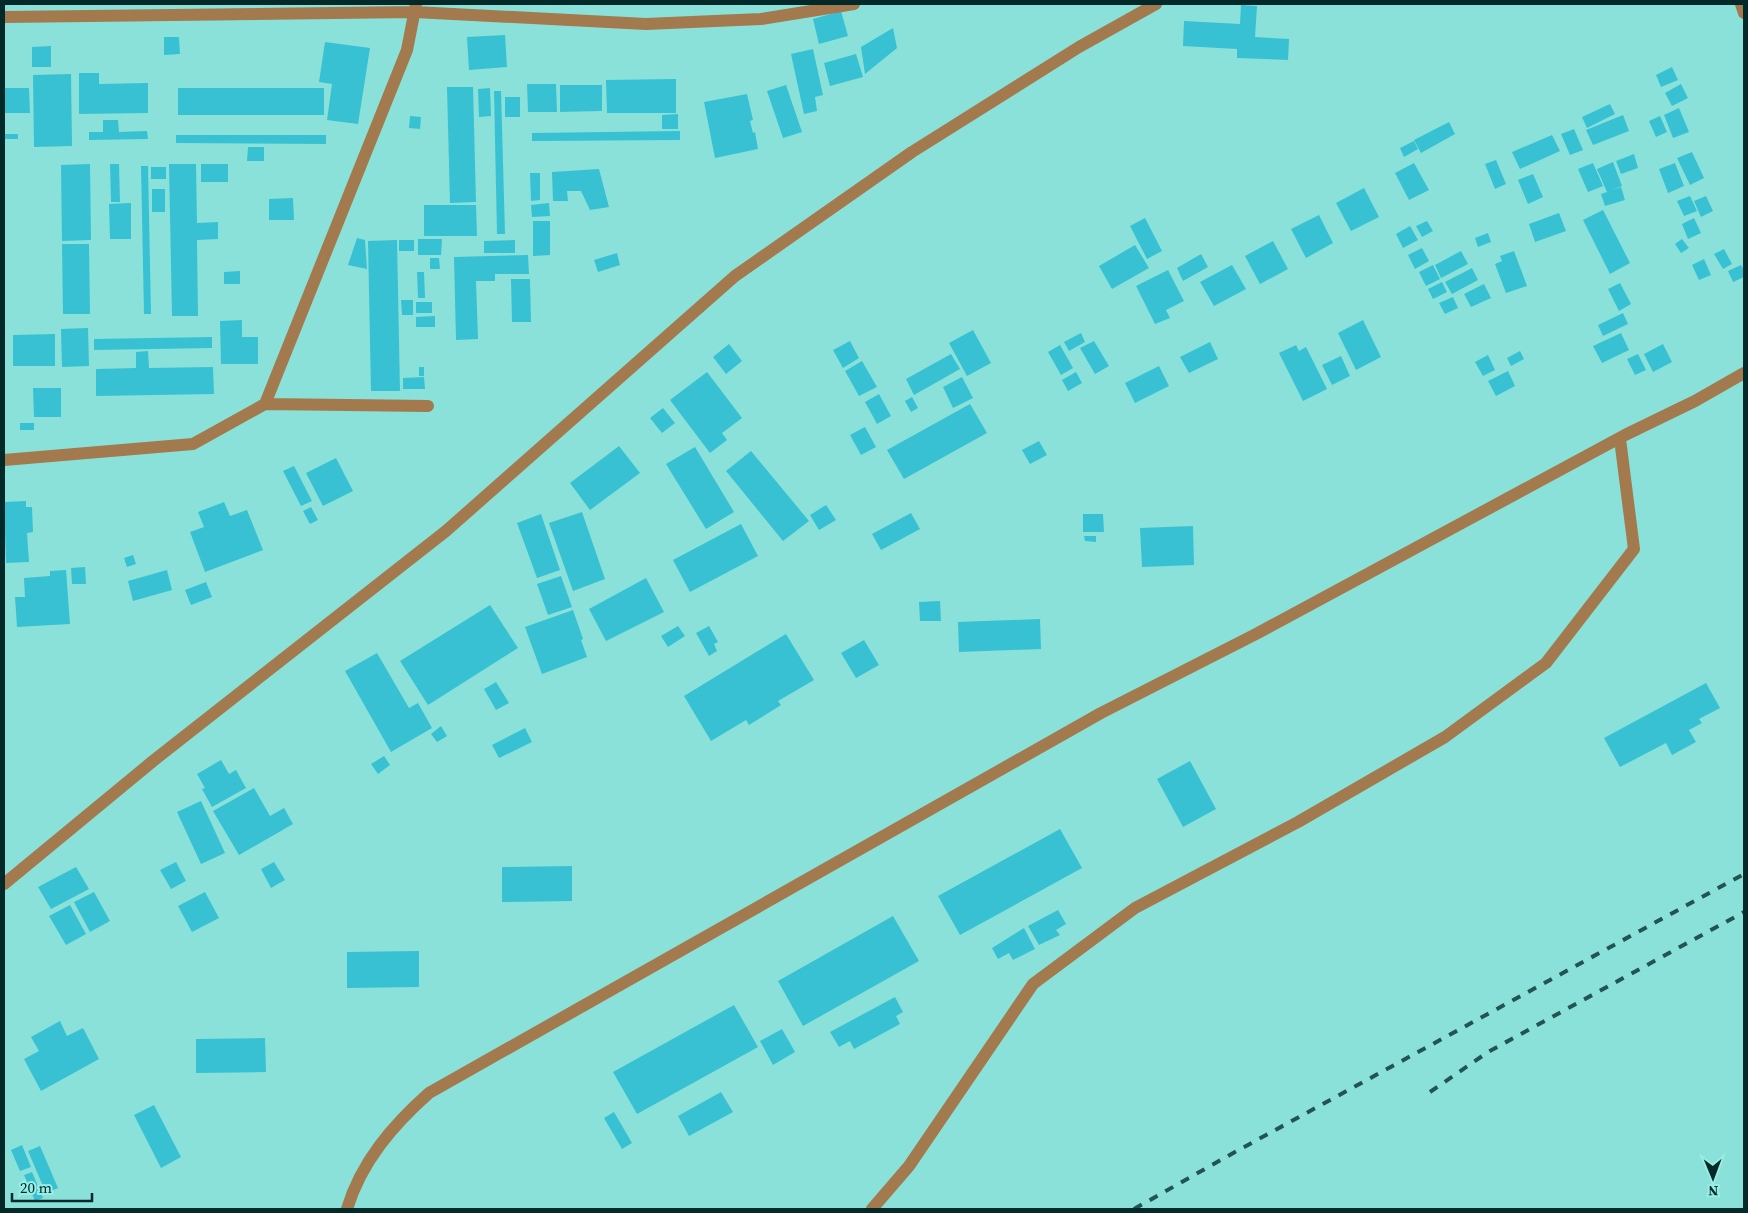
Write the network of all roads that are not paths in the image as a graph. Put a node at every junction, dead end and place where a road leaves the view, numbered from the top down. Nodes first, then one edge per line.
1 (9, 4) edge
2 (854, 4) edge
3 (1156, 4) edge
4 (1741, 4) edge
5 (415, 8) edge
6 (1744, 13) edge
7 (6, 18) edge
8 (1744, 373) edge
9 (265, 404) junction
10 (428, 406) dead end
11 (1620, 439) junction
12 (4, 460) edge
13 (4, 884) edge
14 (347, 1209) edge
15 (872, 1209) edge

1 - 7 street
2 - 5 street
3 - 13 street
4 - 6 street
5 - 7 street
5 - 9 street
8 - 11 street
9 - 10 street
9 - 12 street
11 - 14 street
11 - 15 street

